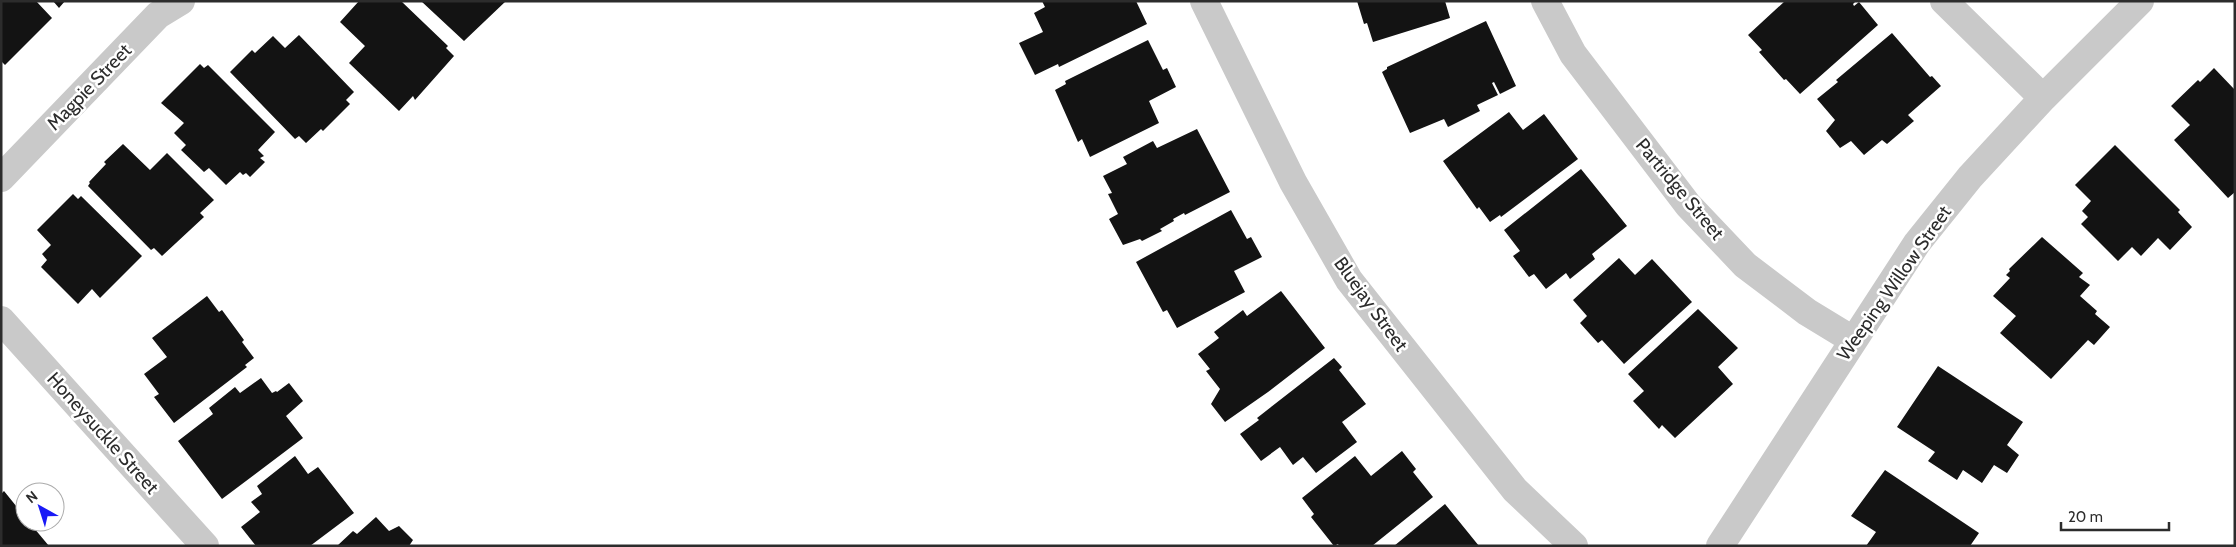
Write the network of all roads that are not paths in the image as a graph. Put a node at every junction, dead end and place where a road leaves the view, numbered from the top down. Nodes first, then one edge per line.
1 (180, 1) edge
2 (1204, 1) edge
3 (1545, 1) edge
4 (1944, 1) edge
5 (2140, 1) edge
6 (2043, 98) junction
7 (1, 178) edge
8 (1, 320) edge
9 (1852, 340) junction
10 (205, 546) edge
11 (1574, 546) edge
12 (1720, 546) edge

1 - 7 street, Magpie Street
2 - 11 street, Bluejay Street
3 - 9 street, Partridge Street
4 - 6 street
5 - 6 street, Weeping Willow Street
6 - 9 street, Weeping Willow Street
8 - 10 street, Honeysuckle Street
9 - 12 street, Weeping Willow Street

